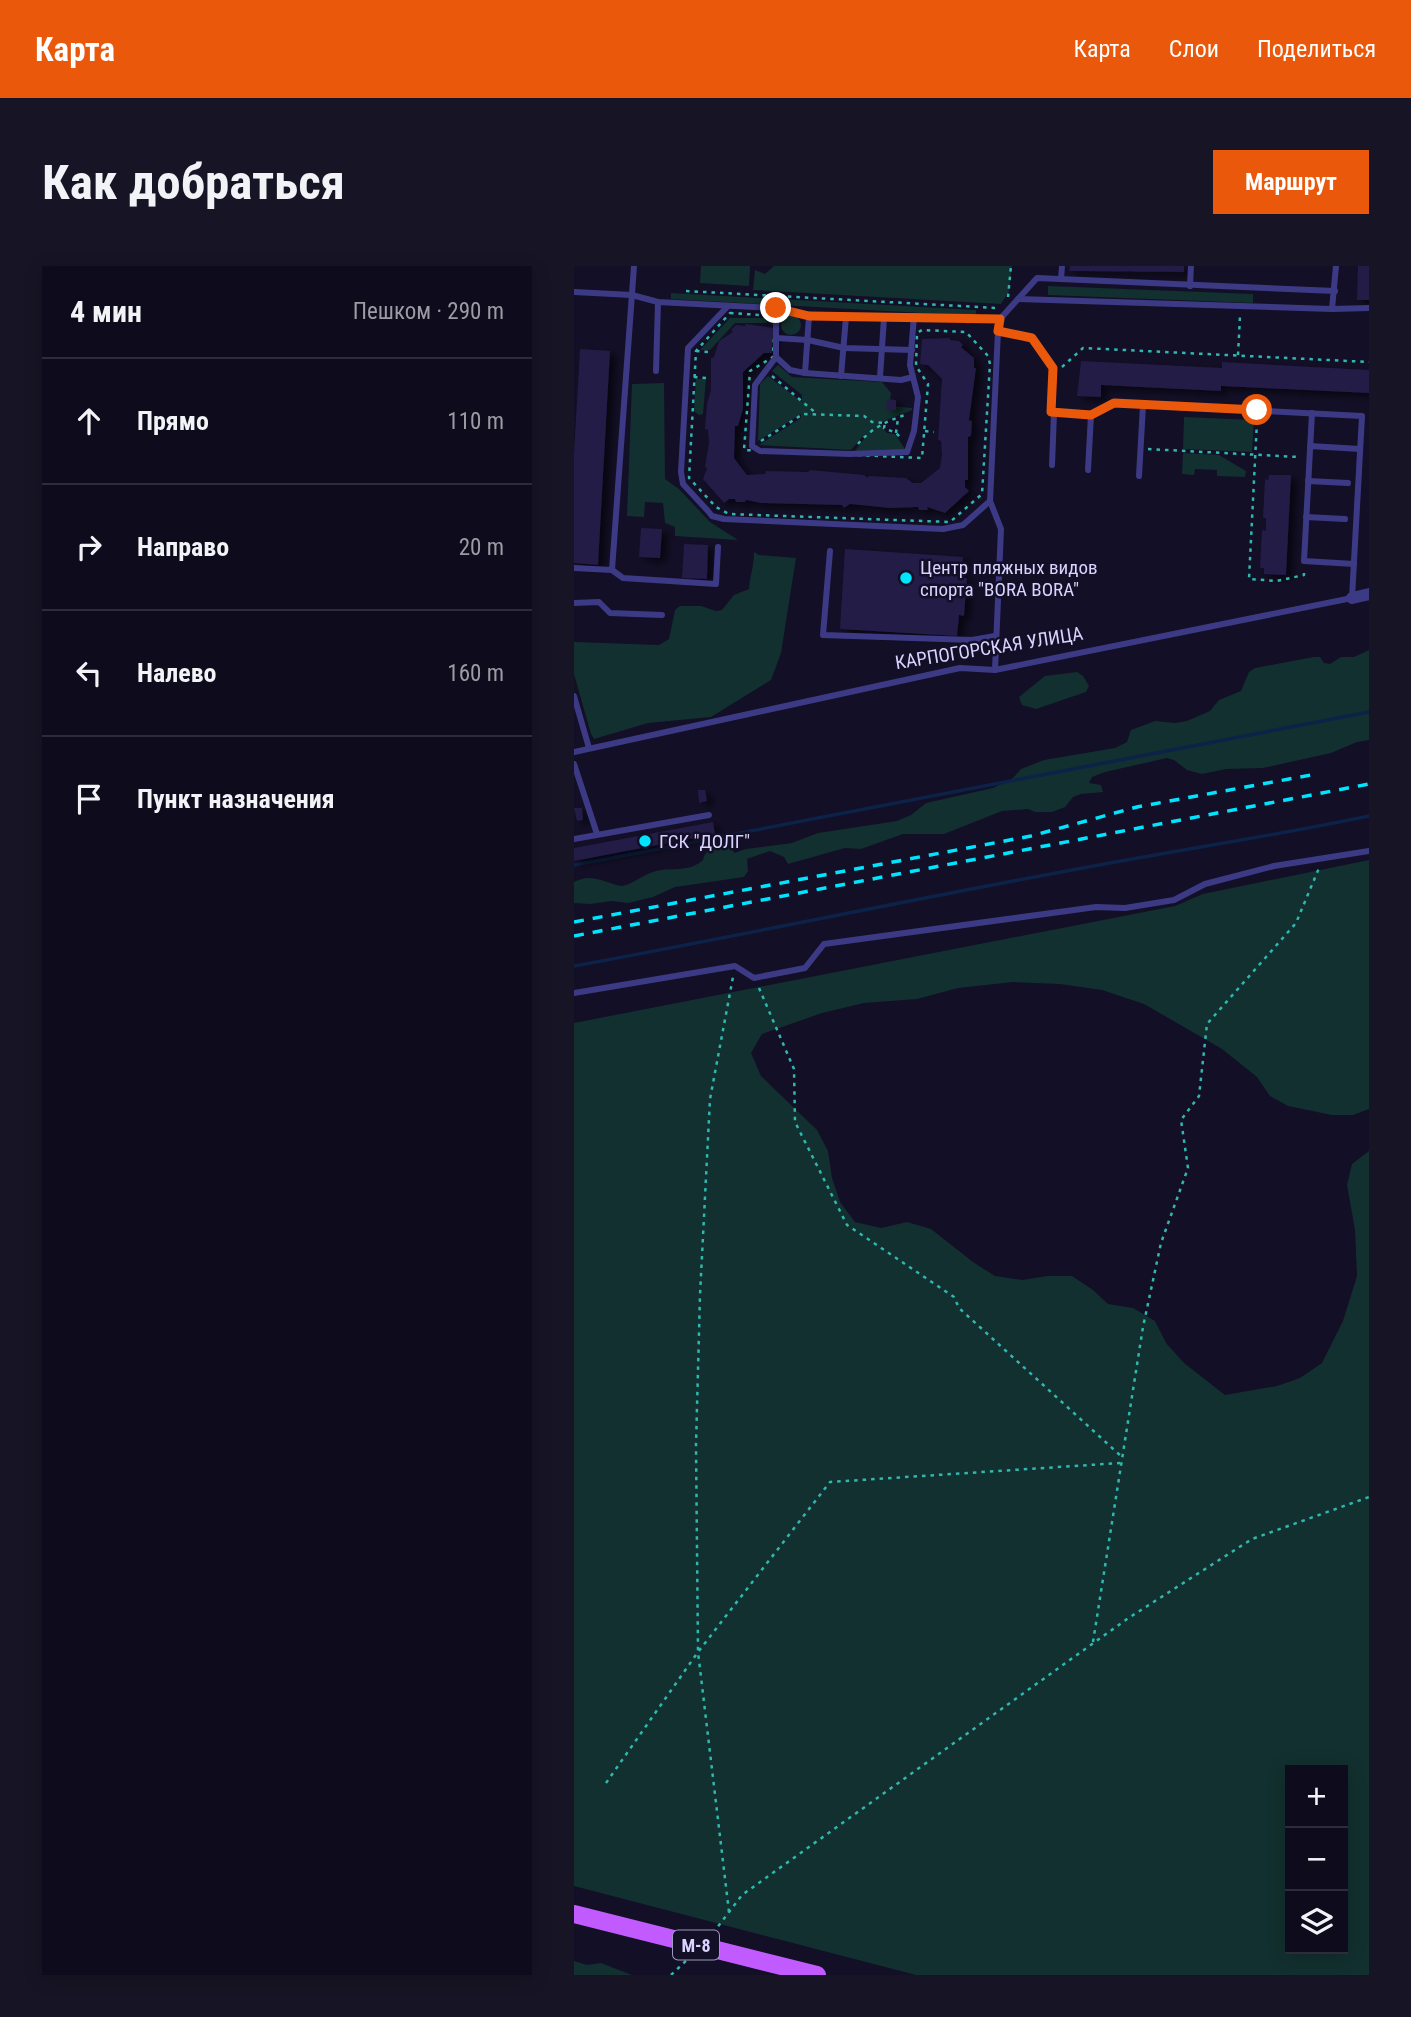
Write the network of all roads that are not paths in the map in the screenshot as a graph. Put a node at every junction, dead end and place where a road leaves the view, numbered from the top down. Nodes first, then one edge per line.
1 (634, 266) edge
2 (1062, 266) edge
3 (1191, 266) edge
4 (1336, 266) edge
5 (1061, 279) junction
6 (1190, 286) junction
7 (574, 292) edge
8 (1335, 292) junction
9 (632, 295) junction
10 (1018, 299) junction
11 (658, 302) junction
12 (728, 306) junction
13 (776, 308) junction
14 (1369, 308) edge
15 (1332, 309) junction
16 (809, 316) junction
17 (914, 316) junction
18 (846, 317) junction
19 (884, 318) junction
20 (1000, 319) junction
21 (998, 331) junction
22 (776, 338) junction
23 (808, 340) junction
24 (844, 348) junction
25 (882, 349) junction
26 (912, 350) junction
27 (776, 357) junction
28 (656, 371) dead end
29 (805, 373) junction
30 (841, 376) junction
31 (880, 377) junction
32 (913, 377) junction
33 (1143, 405) junction
34 (1054, 413) junction
35 (1312, 413) junction
36 (1091, 415) junction
37 (1310, 446) junction
38 (1360, 449) junction
39 (1052, 465) dead end
40 (1088, 470) dead end
41 (1139, 476) dead end
42 (1308, 481) junction
43 (1348, 483) dead end
44 (990, 501) junction
45 (1306, 517) junction
46 (1345, 519) dead end
47 (718, 547) dead end
48 (830, 551) dead end
49 (1354, 564) junction
50 (574, 568) edge
51 (612, 570) junction
52 (1369, 594) edge
53 (1352, 598) junction
54 (574, 603) edge
55 (662, 615) dead end
56 (995, 636) junction
57 (995, 670) junction
58 (574, 696) edge
59 (589, 748) junction
60 (574, 752) edge
61 (574, 764) edge
62 (709, 815) dead end
63 (597, 834) junction
64 (574, 839) edge
65 (1369, 851) edge
66 (574, 993) edge
67 (574, 1914) edge
68 (817, 1975) edge

1 - 9 lane
2 - 5 lane
3 - 6 lane
4 - 8 lane
5 - 6 lane
5 - 10 lane
6 - 8 lane
7 - 9 lane
8 - 15 lane
9 - 11 lane
9 - 51 lane
10 - 15 lane
10 - 20 lane
11 - 12 lane
11 - 28 lane
12 - 13 lane
12 - 44 lane
13 - 16 lane
13 - 22 lane
14 - 15 lane
16 - 18 lane
16 - 23 lane
17 - 19 lane
17 - 20 lane
17 - 26 lane
18 - 19 lane
18 - 24 lane
19 - 25 lane
20 - 21 lane
21 - 34 lane
21 - 44 lane
22 - 23 lane
22 - 27 lane
23 - 24 lane
23 - 29 lane
24 - 25 lane
24 - 30 lane
25 - 26 lane
25 - 31 lane
26 - 32 lane
27 - 29 lane
27 - 32 lane
29 - 30 lane
30 - 31 lane
31 - 32 lane
33 - 35 lane
33 - 36 lane
33 - 41 lane
34 - 36 lane
34 - 39 lane
35 - 37 lane
35 - 38 lane
36 - 40 lane
37 - 38 lane
37 - 42 lane
38 - 49 lane
42 - 43 lane
42 - 45 lane
44 - 56 lane
45 - 46 lane
45 - 49 lane
47 - 51 lane
48 - 56 lane
49 - 53 lane
50 - 51 lane
52 - 53 street, КАРПОГОРСКАЯ УЛИЦА
53 - 57 lane, КАРПОГОРСКАЯ УЛИЦА
54 - 55 lane
56 - 57 lane
57 - 59 lane, КАРПОГОРСКАЯ УЛИЦА
58 - 59 lane
59 - 60 lane, КАРПОГОРСКАЯ УЛИЦА
61 - 63 lane
62 - 63 lane
63 - 64 lane
65 - 66 lane
67 - 68 main road, М-8

